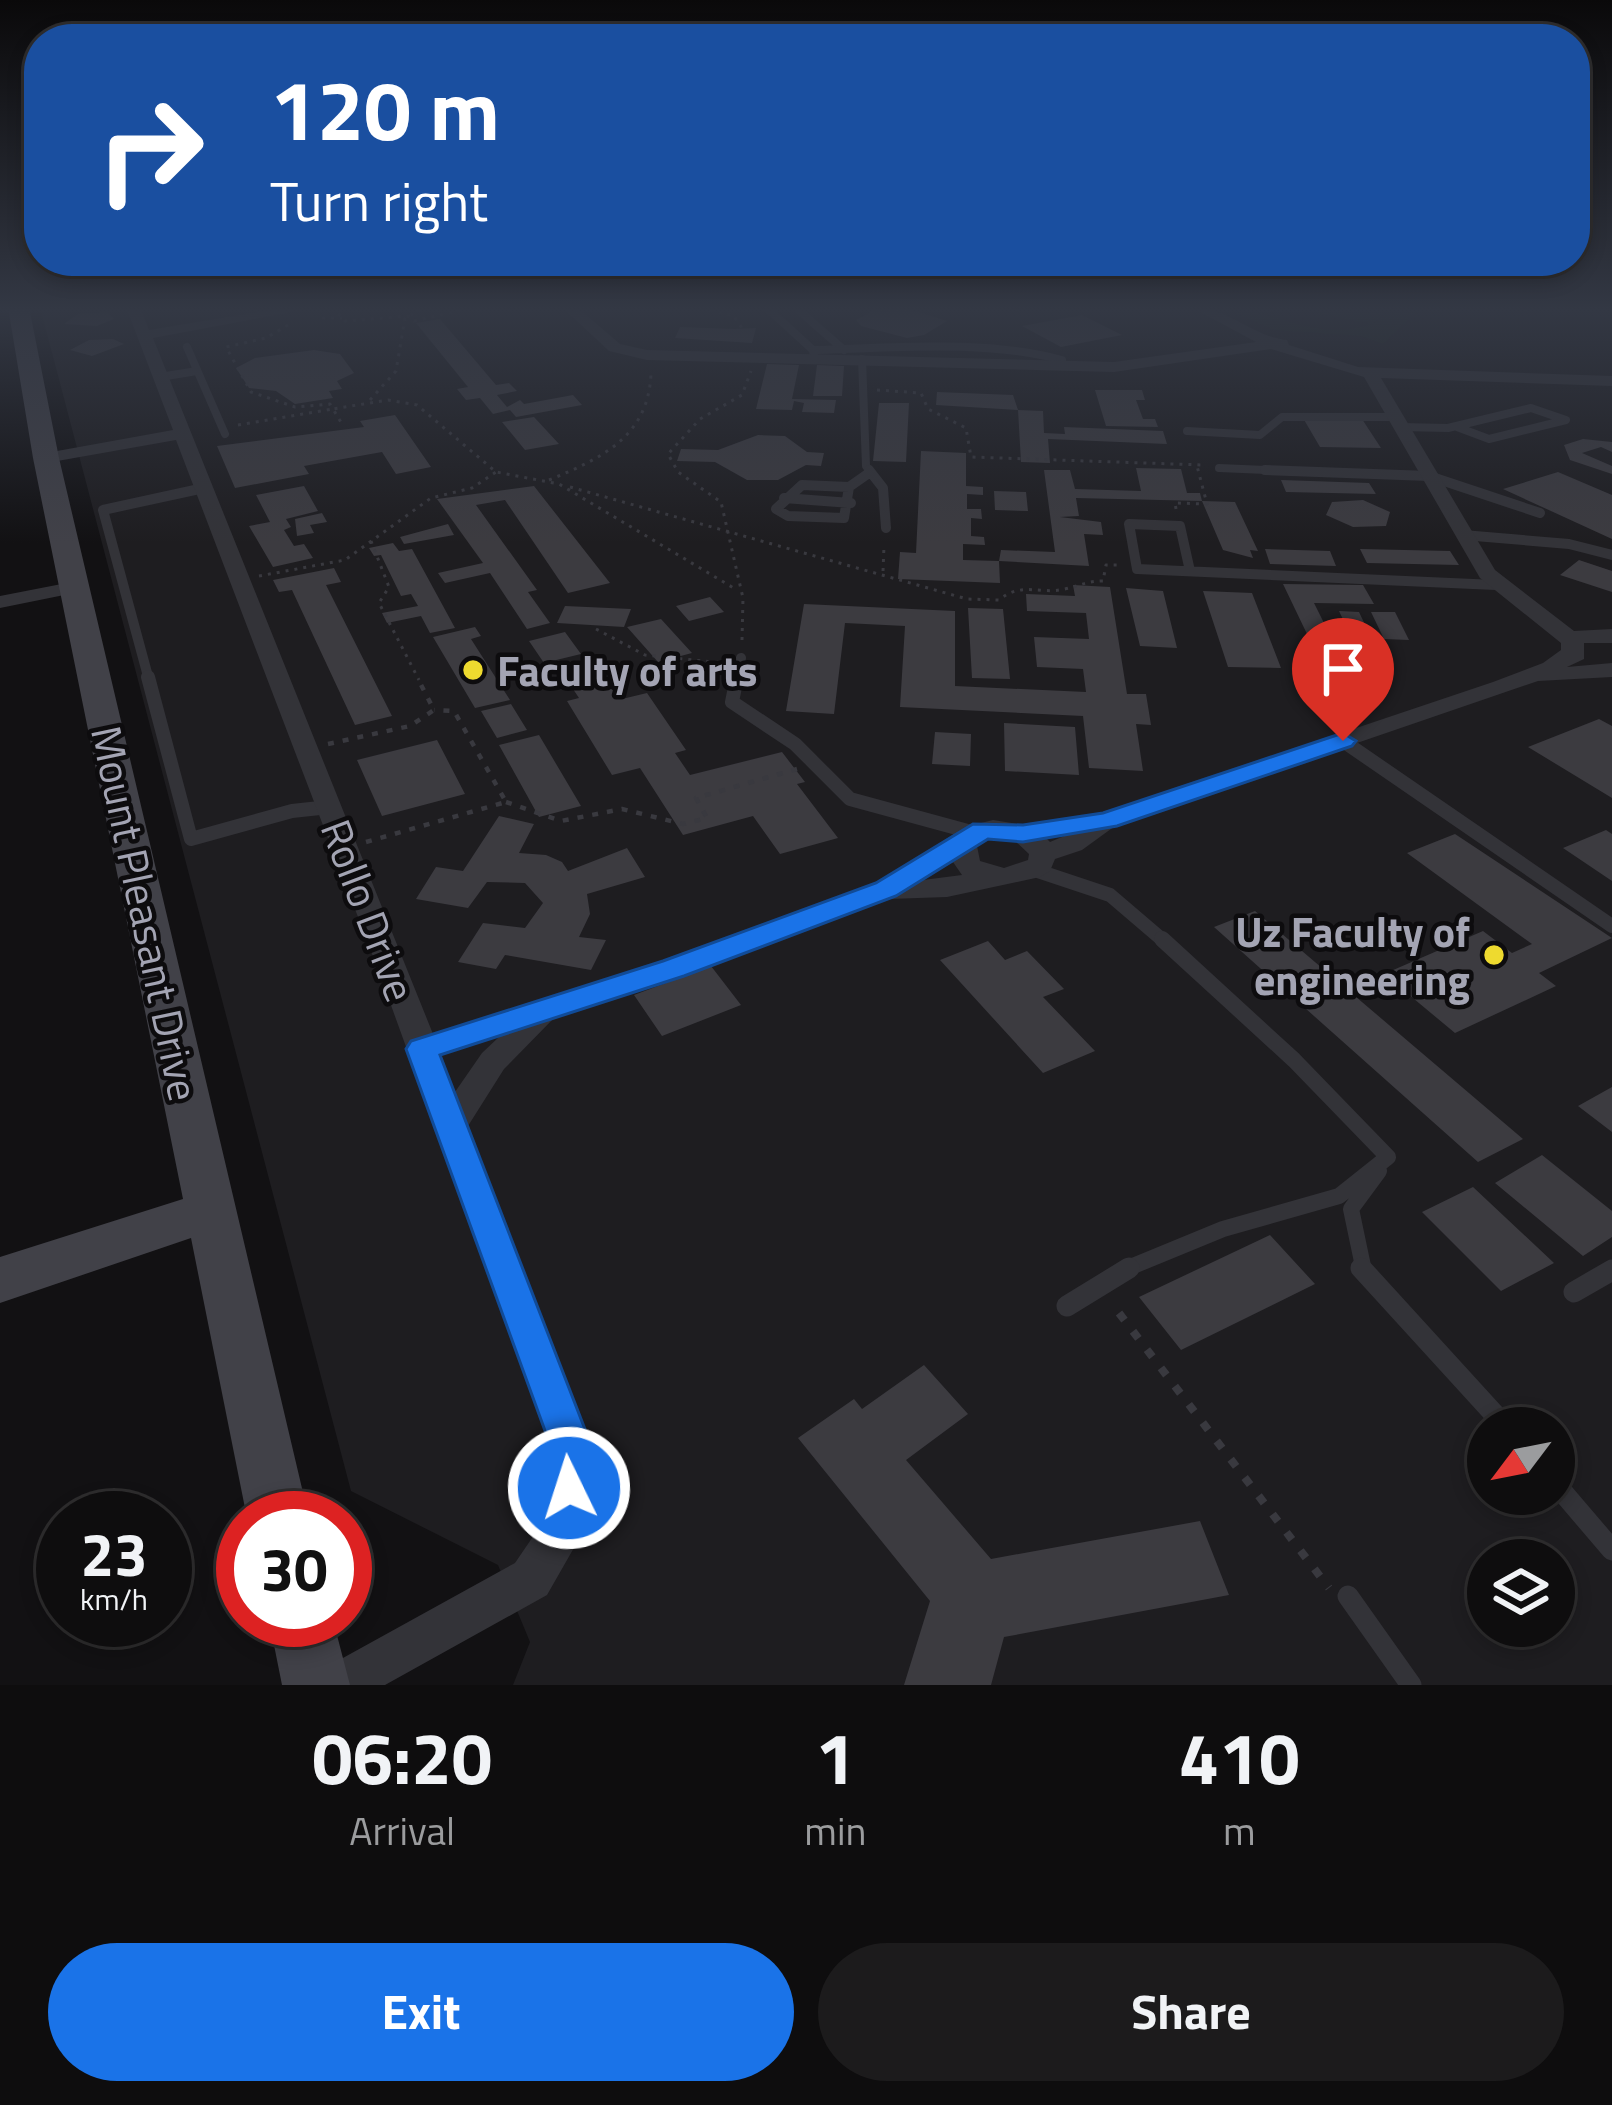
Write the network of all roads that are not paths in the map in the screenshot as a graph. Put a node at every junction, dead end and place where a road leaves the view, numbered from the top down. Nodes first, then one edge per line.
1 (29, 386) edge
2 (163, 386) edge
3 (204, 386) edge
4 (865, 386) edge
5 (1376, 386) edge
6 (1397, 422) junction
7 (1457, 427) junction
8 (177, 429) junction
9 (224, 430) road end
10 (1187, 431) dead end
11 (45, 453) junction
12 (1219, 468) road end
13 (869, 473) junction
14 (1429, 476) junction
15 (849, 487) junction
16 (204, 488) junction
17 (784, 498) junction
18 (851, 503) junction
19 (1540, 513) dead end
20 (886, 528) road end
21 (1463, 536) junction
22 (1612, 555) edge
23 (1190, 571) junction
24 (1496, 585) junction
25 (77, 587) junction
26 (0, 602) edge
27 (1528, 611) junction
28 (1608, 636) edge
29 (1572, 646) junction
30 (740, 661) road end
31 (1612, 670) edge
32 (1501, 687) junction
33 (1343, 741) junction
34 (329, 807) junction
35 (969, 838) junction
36 (1034, 853) junction
37 (989, 876) junction
38 (886, 890) junction
39 (1612, 926) edge
40 (542, 1014) junction
41 (422, 1049) junction
42 (452, 1124) junction
43 (1388, 1156) junction
44 (209, 1211) junction
45 (1612, 1270) edge
46 (0, 1280) edge
47 (1574, 1292) dead end
48 (1067, 1306) dead end
49 (1489, 1407) edge
50 (272, 1491) edge
51 (1575, 1507) edge
52 (1612, 1550) edge
53 (1344, 1599) road end
54 (307, 1647) edge
55 (316, 1685) edge
56 (339, 1685) edge
57 (1412, 1685) edge

1 - 11 street, Mount Pleasant Drive
2 - 8 street, Rollo Drive
3 - 9 lane
4 - 13 lane
5 - 6 street
6 - 7 lane
6 - 10 lane
6 - 14 street
7 - 7 lane
8 - 11 street
8 - 16 street, Rollo Drive
11 - 25 street, Mount Pleasant Drive
12 - 14 lane
13 - 15 lane
13 - 20 lane
14 - 19 lane
14 - 21 street
15 - 17 lane
15 - 18 lane
16 - 34 street, Rollo Drive
16 - 34 lane
17 - 18 lane
17 - 18 lane
21 - 22 lane
21 - 24 street
23 - 23 lane
23 - 24 lane
24 - 27 street
25 - 26 street
25 - 44 street, Mount Pleasant Drive
27 - 28 street
27 - 29 street
28 - 29 street
29 - 31 street
29 - 32 street
30 - 35 lane
31 - 32 street
32 - 33 street
33 - 36 street
33 - 39 lane
34 - 41 street, Rollo Drive
35 - 36 street
35 - 37 street
35 - 38 street
36 - 37 street
36 - 43 lane
37 - 38 street
38 - 40 street
40 - 41 street
40 - 42 street
41 - 42 street, Rollo Drive
42 - 56 street, Rollo Drive
43 - 48 lane
43 - 49 lane
44 - 46 street
44 - 50 street, Mount Pleasant Drive
45 - 47 lane
51 - 52 lane
53 - 57 lane
54 - 55 street

